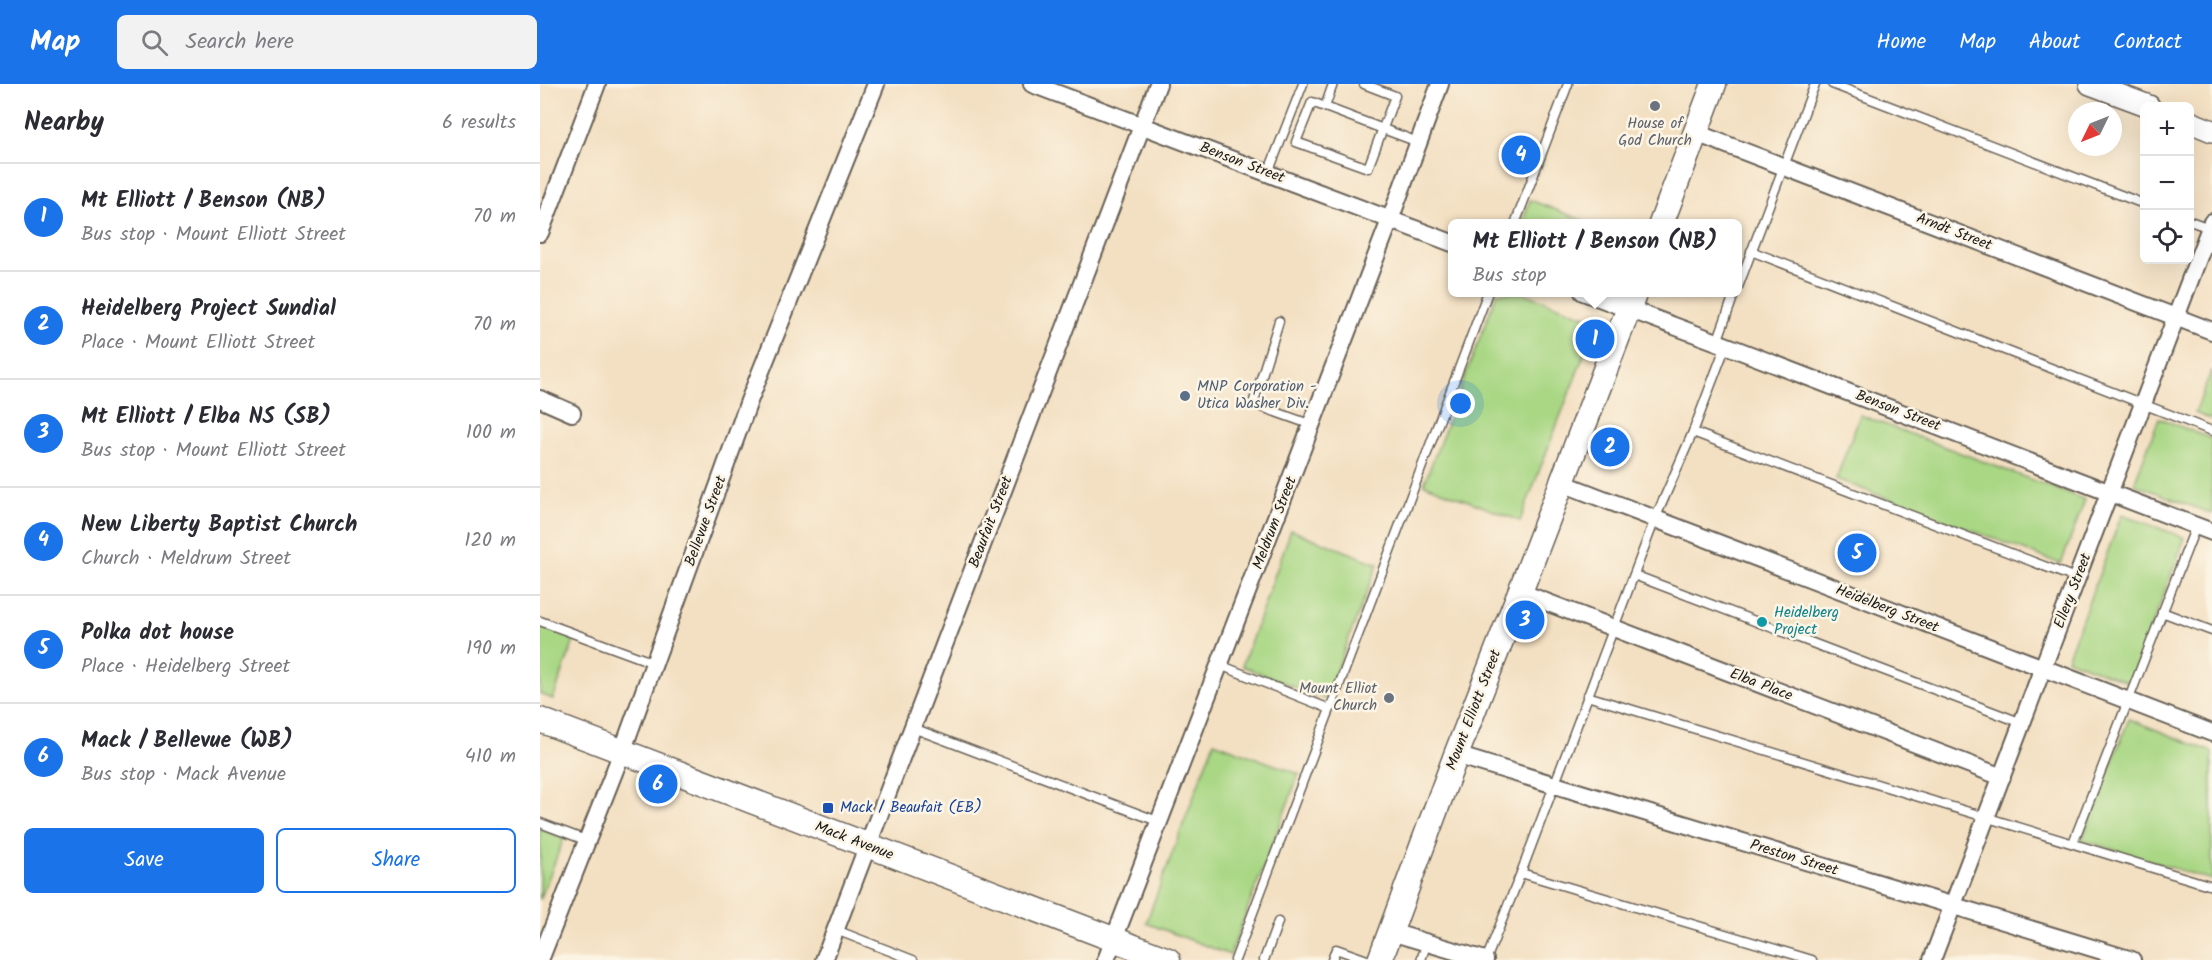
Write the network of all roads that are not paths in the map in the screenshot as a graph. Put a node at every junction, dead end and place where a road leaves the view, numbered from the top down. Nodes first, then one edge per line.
1 (597, 84) edge
2 (876, 84) edge
3 (1032, 84) edge
4 (1158, 84) edge
5 (1303, 84) edge
6 (1333, 84) edge
7 (1364, 84) edge
8 (1440, 84) edge
9 (1568, 84) edge
10 (1714, 84) edge
11 (1815, 84) edge
12 (1832, 84) edge
13 (2090, 84) edge
14 (2140, 103) edge
15 (1325, 107) junction
16 (2194, 124) edge
17 (1142, 125) junction
18 (1383, 129) junction
19 (2212, 131) edge
20 (1696, 133) junction
21 (1418, 142) junction
22 (1784, 166) junction
23 (1268, 173) junction
24 (2140, 202) edge
25 (1517, 219) edge
26 (1663, 219) edge
27 (1390, 220) junction
28 (2194, 222) edge
29 (2211, 227) edge
30 (540, 233) edge
31 (1448, 242) edge
32 (1751, 251) junction
33 (1742, 274) edge
34 (1486, 297) edge
35 (1610, 297) edge
36 (1734, 297) edge
37 (1632, 301) edge
38 (2177, 318) junction
39 (1279, 321) dead end
40 (2212, 331) edge
41 (1721, 343) junction
42 (540, 399) edge
43 (2143, 405) junction
44 (572, 413) dead end
45 (1312, 425) junction
46 (1693, 432) junction
47 (2212, 432) edge
48 (1562, 483) junction
49 (2110, 493) junction
50 (1655, 519) junction
51 (2196, 526) junction
52 (2212, 532) edge
53 (1634, 575) junction
54 (2078, 579) junction
55 (1520, 592) junction
56 (2162, 612) junction
57 (540, 621) edge
58 (1614, 628) junction
59 (2212, 631) edge
60 (654, 663) junction
61 (1220, 665) junction
62 (2043, 668) junction
63 (1587, 696) junction
64 (2128, 701) junction
65 (1330, 709) junction
66 (540, 720) edge
67 (2022, 723) junction
68 (913, 728) junction
69 (2212, 733) edge
70 (622, 752) junction
71 (1456, 755) junction
72 (2002, 777) junction
73 (1555, 785) junction
74 (1987, 817) junction
75 (1160, 822) junction
76 (540, 823) edge
77 (588, 841) junction
78 (2073, 843) junction
79 (868, 847) junction
80 (1521, 873) junction
81 (2212, 886) edge
82 (1953, 906) junction
83 (1278, 922) dead end
84 (836, 930) junction
85 (1391, 932) junction
86 (1427, 942) junction
87 (1110, 950) edge
88 (1380, 959) edge
89 (540, 960) edge
90 (825, 960) edge
91 (913, 960) edge
92 (1168, 960) edge
93 (1235, 960) edge
94 (1264, 960) edge
95 (1332, 960) edge
96 (1421, 960) edge
97 (1485, 960) edge
98 (1812, 960) edge
99 (1932, 960) edge
100 (2132, 960) edge

1 - 30 street
2 - 60 street, Bellevue Street
3 - 17 street, Benson Street
4 - 17 street, Beaufait Street
5 - 23 lane
6 - 15 lane
7 - 18 lane
8 - 21 street, Meldrum Street
9 - 25 lane
10 - 20 main road
11 - 22 lane
12 - 24 lane
13 - 14 street
15 - 18 lane
15 - 18 lane
16 - 19 street
17 - 23 street, Benson Street
17 - 68 street, Beaufait Street
18 - 21 lane
20 - 22 street, Arndt Street
20 - 26 main road
21 - 27 street, Meldrum Street
22 - 32 lane
22 - 38 street, Arndt Street
23 - 27 street, Benson Street
27 - 31 street, Benson Street
27 - 45 street, Meldrum Street
28 - 29 lane
29 - 38 street, Ellery Street
32 - 33 lane
32 - 43 lane
34 - 65 lane
35 - 37 street, Benson Street
36 - 41 lane
37 - 41 street, Benson Street
37 - 48 main road, Mount Elliott Street
38 - 40 street, Arndt Street
38 - 43 street, Ellery Street
39 - 45 lane
41 - 46 lane
41 - 49 street, Benson Street
42 - 44 street
43 - 47 lane
43 - 49 street, Ellery Street
45 - 61 street, Meldrum Street
46 - 50 lane
46 - 54 lane
48 - 50 street, Heidelberg Street
48 - 55 main road, Mount Elliott Street
49 - 51 street, Benson Street
49 - 54 street, Ellery Street
50 - 53 lane
50 - 62 street, Heidelberg Street
51 - 52 street, Benson Street
51 - 56 lane
53 - 58 lane
53 - 67 lane
54 - 62 street, Ellery Street
55 - 58 street, Elba Place
55 - 71 main road, Mount Elliott Street
56 - 59 lane
56 - 64 lane
57 - 60 lane
58 - 63 lane
58 - 72 street, Elba Place
60 - 70 street, Bellevue Street
61 - 65 lane
61 - 75 street, Meldrum Street
62 - 64 street, Heidelberg Street
62 - 67 street, Ellery Street
63 - 73 lane
63 - 74 lane
64 - 69 street, Heidelberg Street
64 - 78 lane
65 - 93 lane
66 - 70 main road, Mack Avenue
67 - 72 street, Ellery Street
68 - 75 lane
68 - 79 street, Beaufait Street
70 - 77 street, Bellevue Street
70 - 79 main road, Mack Avenue
71 - 73 street, Preston Street
71 - 85 main road, Mount Elliott Street
72 - 74 street, Ellery Street
73 - 80 lane
73 - 82 street, Preston Street
74 - 78 lane
74 - 82 street, Ellery Street
75 - 87 street, Meldrum Street
76 - 77 lane
77 - 89 street, Bellevue Street
78 - 81 lane
79 - 84 street, Beaufait Street
79 - 87 main road, Mack Avenue
80 - 97 lane
80 - 98 lane
82 - 99 street, Ellery Street
82 - 100 street, Preston Street
83 - 94 lane
84 - 90 street, Beaufait Street
84 - 91 lane
85 - 86 street
85 - 88 main road, Mount Elliott Street
86 - 96 lane
86 - 97 street
87 - 92 main road, Mack Avenue
88 - 95 lane

